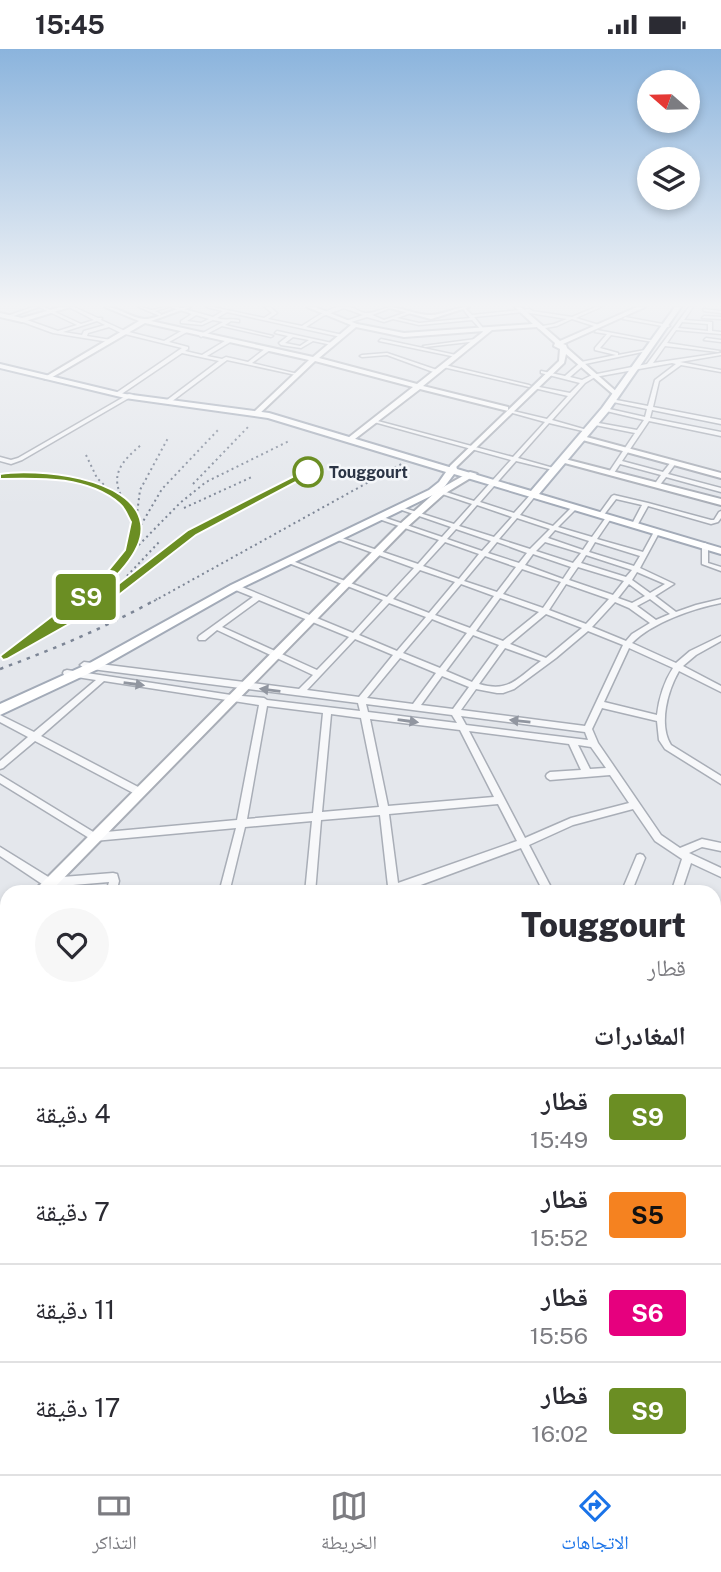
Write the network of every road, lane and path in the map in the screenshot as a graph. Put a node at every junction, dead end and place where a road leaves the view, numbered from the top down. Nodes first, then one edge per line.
1 (546, 373) edge
2 (30, 374) edge
3 (55, 374) edge
4 (153, 374) edge
5 (204, 374) edge
6 (296, 374) edge
7 (368, 374) edge
8 (436, 374) edge
9 (465, 374) edge
10 (548, 374) edge
11 (570, 374) edge
12 (592, 374) edge
13 (609, 374) edge
14 (633, 374) edge
15 (666, 374) edge
16 (596, 377) junction
17 (48, 378) junction
18 (566, 378) junction
19 (583, 382) junction
20 (532, 386) junction
21 (419, 387) junction
22 (124, 394) junction
23 (571, 395) junction
24 (613, 397) junction
25 (170, 401) junction
26 (651, 409) junction
27 (508, 410) junction
28 (605, 410) junction
29 (258, 413) junction
30 (647, 419) junction
31 (376, 421) junction
32 (548, 421) junction
33 (721, 422) edge
34 (593, 423) junction
35 (638, 432) junction
36 (584, 434) junction
37 (721, 434) edge
38 (351, 440) junction
39 (470, 447) junction
40 (628, 450) junction
41 (0, 459) edge
42 (515, 459) junction
43 (564, 460) junction
44 (620, 462) junction
45 (673, 463) junction
46 (448, 468) junction
47 (555, 470) junction
48 (612, 472) junction
49 (471, 475) junction
50 (665, 475) junction
51 (721, 476) edge
52 (494, 481) junction
53 (657, 485) junction
54 (721, 490) edge
55 (441, 492) junction
56 (535, 493) junction
57 (474, 502) junction
58 (721, 502) edge
59 (646, 503) junction
60 (575, 507) junction
61 (400, 508) junction
62 (721, 513) edge
63 (415, 514) junction
64 (605, 514) junction
65 (515, 515) junction
66 (381, 518) junction
67 (636, 523) junction
68 (403, 526) junction
69 (453, 526) junction
70 (554, 528) junction
71 (657, 531) junction
72 (337, 538) junction
73 (442, 539) junction
74 (543, 539) junction
75 (493, 540) junction
76 (592, 540) junction
77 (705, 545) junction
78 (721, 549) edge
79 (483, 552) junction
80 (531, 552) junction
81 (584, 552) junction
82 (378, 554) junction
83 (644, 555) junction
84 (288, 561) junction
85 (575, 565) junction
86 (521, 566) junction
87 (418, 568) junction
88 (636, 569) junction
89 (721, 569) edge
90 (628, 580) junction
91 (565, 581) junction
92 (458, 582) junction
93 (348, 584) junction
94 (235, 587) junction
95 (498, 596) junction
96 (651, 596) junction
97 (258, 597) junction
98 (614, 598) junction
99 (388, 599) junction
100 (721, 601) edge
101 (632, 606) junction
102 (544, 612) junction
103 (430, 615) junction
104 (676, 615) junction
105 (311, 619) junction
106 (656, 624) junction
107 (216, 627) junction
108 (589, 628) junction
109 (470, 632) junction
110 (353, 637) junction
111 (202, 638) dead end
112 (721, 638) edge
113 (628, 643) junction
114 (503, 645) junction
115 (396, 654) junction
116 (275, 656) junction
117 (547, 661) junction
118 (678, 665) junction
119 (88, 666) junction
120 (441, 672) junction
121 (71, 674) junction
122 (318, 674) junction
123 (102, 679) junction
124 (472, 684) junction
125 (243, 686) junction
126 (721, 688) edge
127 (300, 693) junction
128 (231, 698) junction
129 (264, 701) junction
130 (362, 702) junction
131 (0, 703) edge
132 (599, 704) junction
133 (414, 708) junction
134 (327, 710) junction
135 (455, 712) junction
136 (365, 714) junction
137 (1, 717) edge
138 (661, 719) junction
139 (465, 729) junction
140 (588, 729) junction
141 (35, 737) junction
142 (572, 741) junction
143 (594, 744) junction
144 (0, 766) edge
145 (613, 771) junction
146 (587, 773) junction
147 (550, 776) dead end
148 (0, 779) edge
149 (721, 780) edge
150 (139, 792) junction
151 (500, 800) junction
152 (636, 806) junction
153 (384, 811) junction
154 (317, 817) junction
155 (241, 825) junction
156 (94, 837) junction
157 (523, 843) junction
158 (721, 847) edge
159 (0, 851) edge
160 (684, 855) junction
161 (639, 859) dead end
162 (721, 873) edge
163 (49, 883) junction
164 (113, 885) edge
165 (226, 885) edge
166 (311, 885) edge
167 (393, 885) edge
168 (410, 885) edge
169 (545, 885) edge
170 (629, 885) edge
171 (678, 885) edge

1 - 20 street
2 - 17 main road
3 - 17 street
4 - 22 street
5 - 25 street
6 - 29 street
7 - 21 street
8 - 21 street
9 - 20 street
10 - 18 street
11 - 18 street
12 - 16 street
13 - 16 street
14 - 24 main road
15 - 26 street
16 - 19 street
16 - 24 street
17 - 22 main road
18 - 19 street
19 - 23 street
20 - 23 street
20 - 27 street
21 - 27 street
21 - 31 street
22 - 25 main road
22 - 41 street
23 - 32 street
24 - 26 street
24 - 28 main road
25 - 29 main road
26 - 30 street
26 - 33 street
27 - 32 street
27 - 39 street
28 - 30 street
28 - 34 main road
29 - 38 main road
30 - 35 street
30 - 37 street
31 - 38 street
31 - 39 street
32 - 36 street
32 - 42 street
34 - 35 street
34 - 36 main road
35 - 40 street
36 - 40 street
36 - 43 main road
38 - 46 main road
39 - 42 street
39 - 46 street
40 - 44 street
40 - 45 street
42 - 47 street
42 - 52 street
43 - 47 main road
43 - 48 street
44 - 48 street
44 - 50 street
45 - 50 street
45 - 51 street
46 - 49 main road
46 - 61 main road
46 - 119 main road
47 - 56 main road
48 - 53 street
49 - 52 main road
49 - 55 street
50 - 53 street
50 - 54 street
52 - 56 main road
52 - 57 street
53 - 58 street
55 - 57 street
55 - 63 street
56 - 60 main road
56 - 64 main road
56 - 65 street
57 - 65 street
57 - 69 street
59 - 62 street
59 - 64 street
59 - 67 street
60 - 64 main road
60 - 70 street
61 - 63 street
61 - 66 main road
63 - 68 street
63 - 69 street
64 - 67 main road
64 - 76 street
65 - 70 street
65 - 75 street
66 - 68 street
66 - 72 main road
67 - 71 main road
67 - 78 main road
68 - 73 street
68 - 82 street
69 - 73 street
69 - 75 street
70 - 74 street
70 - 76 street
71 - 77 main road
71 - 83 street
72 - 82 street
72 - 84 main road
73 - 79 street
73 - 87 street
74 - 80 street
74 - 81 street
75 - 79 street
75 - 80 street
76 - 81 street
76 - 83 street
77 - 78 main road
77 - 89 street
79 - 86 street
79 - 92 street
80 - 85 street
80 - 86 street
81 - 85 street
81 - 88 street
82 - 87 street
82 - 93 street
83 - 88 street
84 - 93 street
84 - 94 main road
85 - 90 street
85 - 91 street
86 - 91 street
86 - 95 street
87 - 92 street
87 - 99 street
88 - 90 street
88 - 96 street
90 - 96 street
90 - 98 street
91 - 98 street
91 - 102 street
92 - 95 street
92 - 103 street
93 - 99 street
93 - 105 street
94 - 97 street
94 - 119 main road
95 - 102 street
95 - 109 street
96 - 101 street
96 - 104 street
97 - 105 street
97 - 107 street
98 - 101 street
98 - 108 street
99 - 103 street
99 - 110 street
100 - 104 street
101 - 106 street
102 - 108 street
102 - 114 street
103 - 109 street
103 - 115 street
104 - 106 street
105 - 110 street
105 - 116 street
106 - 113 street
107 - 111 street
107 - 116 street
108 - 113 street
108 - 117 street
109 - 114 street
109 - 120 street
110 - 115 street
110 - 122 street
112 - 118 street
113 - 118 street
113 - 132 street
114 - 117 street
114 - 124 street
115 - 120 street
115 - 130 street
116 - 122 street
116 - 125 street
117 - 124 street
118 - 126 street
118 - 138 street
119 - 121 main road
119 - 125 street
120 - 124 street
120 - 133 street
121 - 123 street
121 - 131 main road
121 - 137 main road
122 - 127 street
123 -> 128 street
123 - 141 street
124 - 135 street
127 -> 125 street
125 - 128 street
127 - 130 street
128 - 129 street
128 - 150 street
129 - 134 street
129 - 155 street
130 - 133 street
130 - 136 street
132 - 138 street
132 - 140 street
133 - 135 street
134 - 136 street
134 - 154 street
135 - 139 street
140 -> 135 street
136 -> 139 street
136 - 153 street
137 - 141 street
138 - 149 street
139 - 142 street
139 - 151 street
140 - 143 street
141 - 144 street
141 - 150 street
142 - 143 street
142 - 146 street
143 - 145 street
145 - 146 street
145 - 152 street
146 - 147 street
148 - 156 street
150 - 156 street
151 - 153 street
151 - 157 street
152 - 157 street
152 - 160 street
153 - 154 street
153 - 167 street
154 - 155 street
154 - 166 street
155 - 156 street
155 - 165 street
156 - 163 street
157 - 168 street
157 - 169 street
158 - 160 street
159 - 163 street
160 - 162 street
160 - 171 street
161 - 170 street
163 - 164 street

